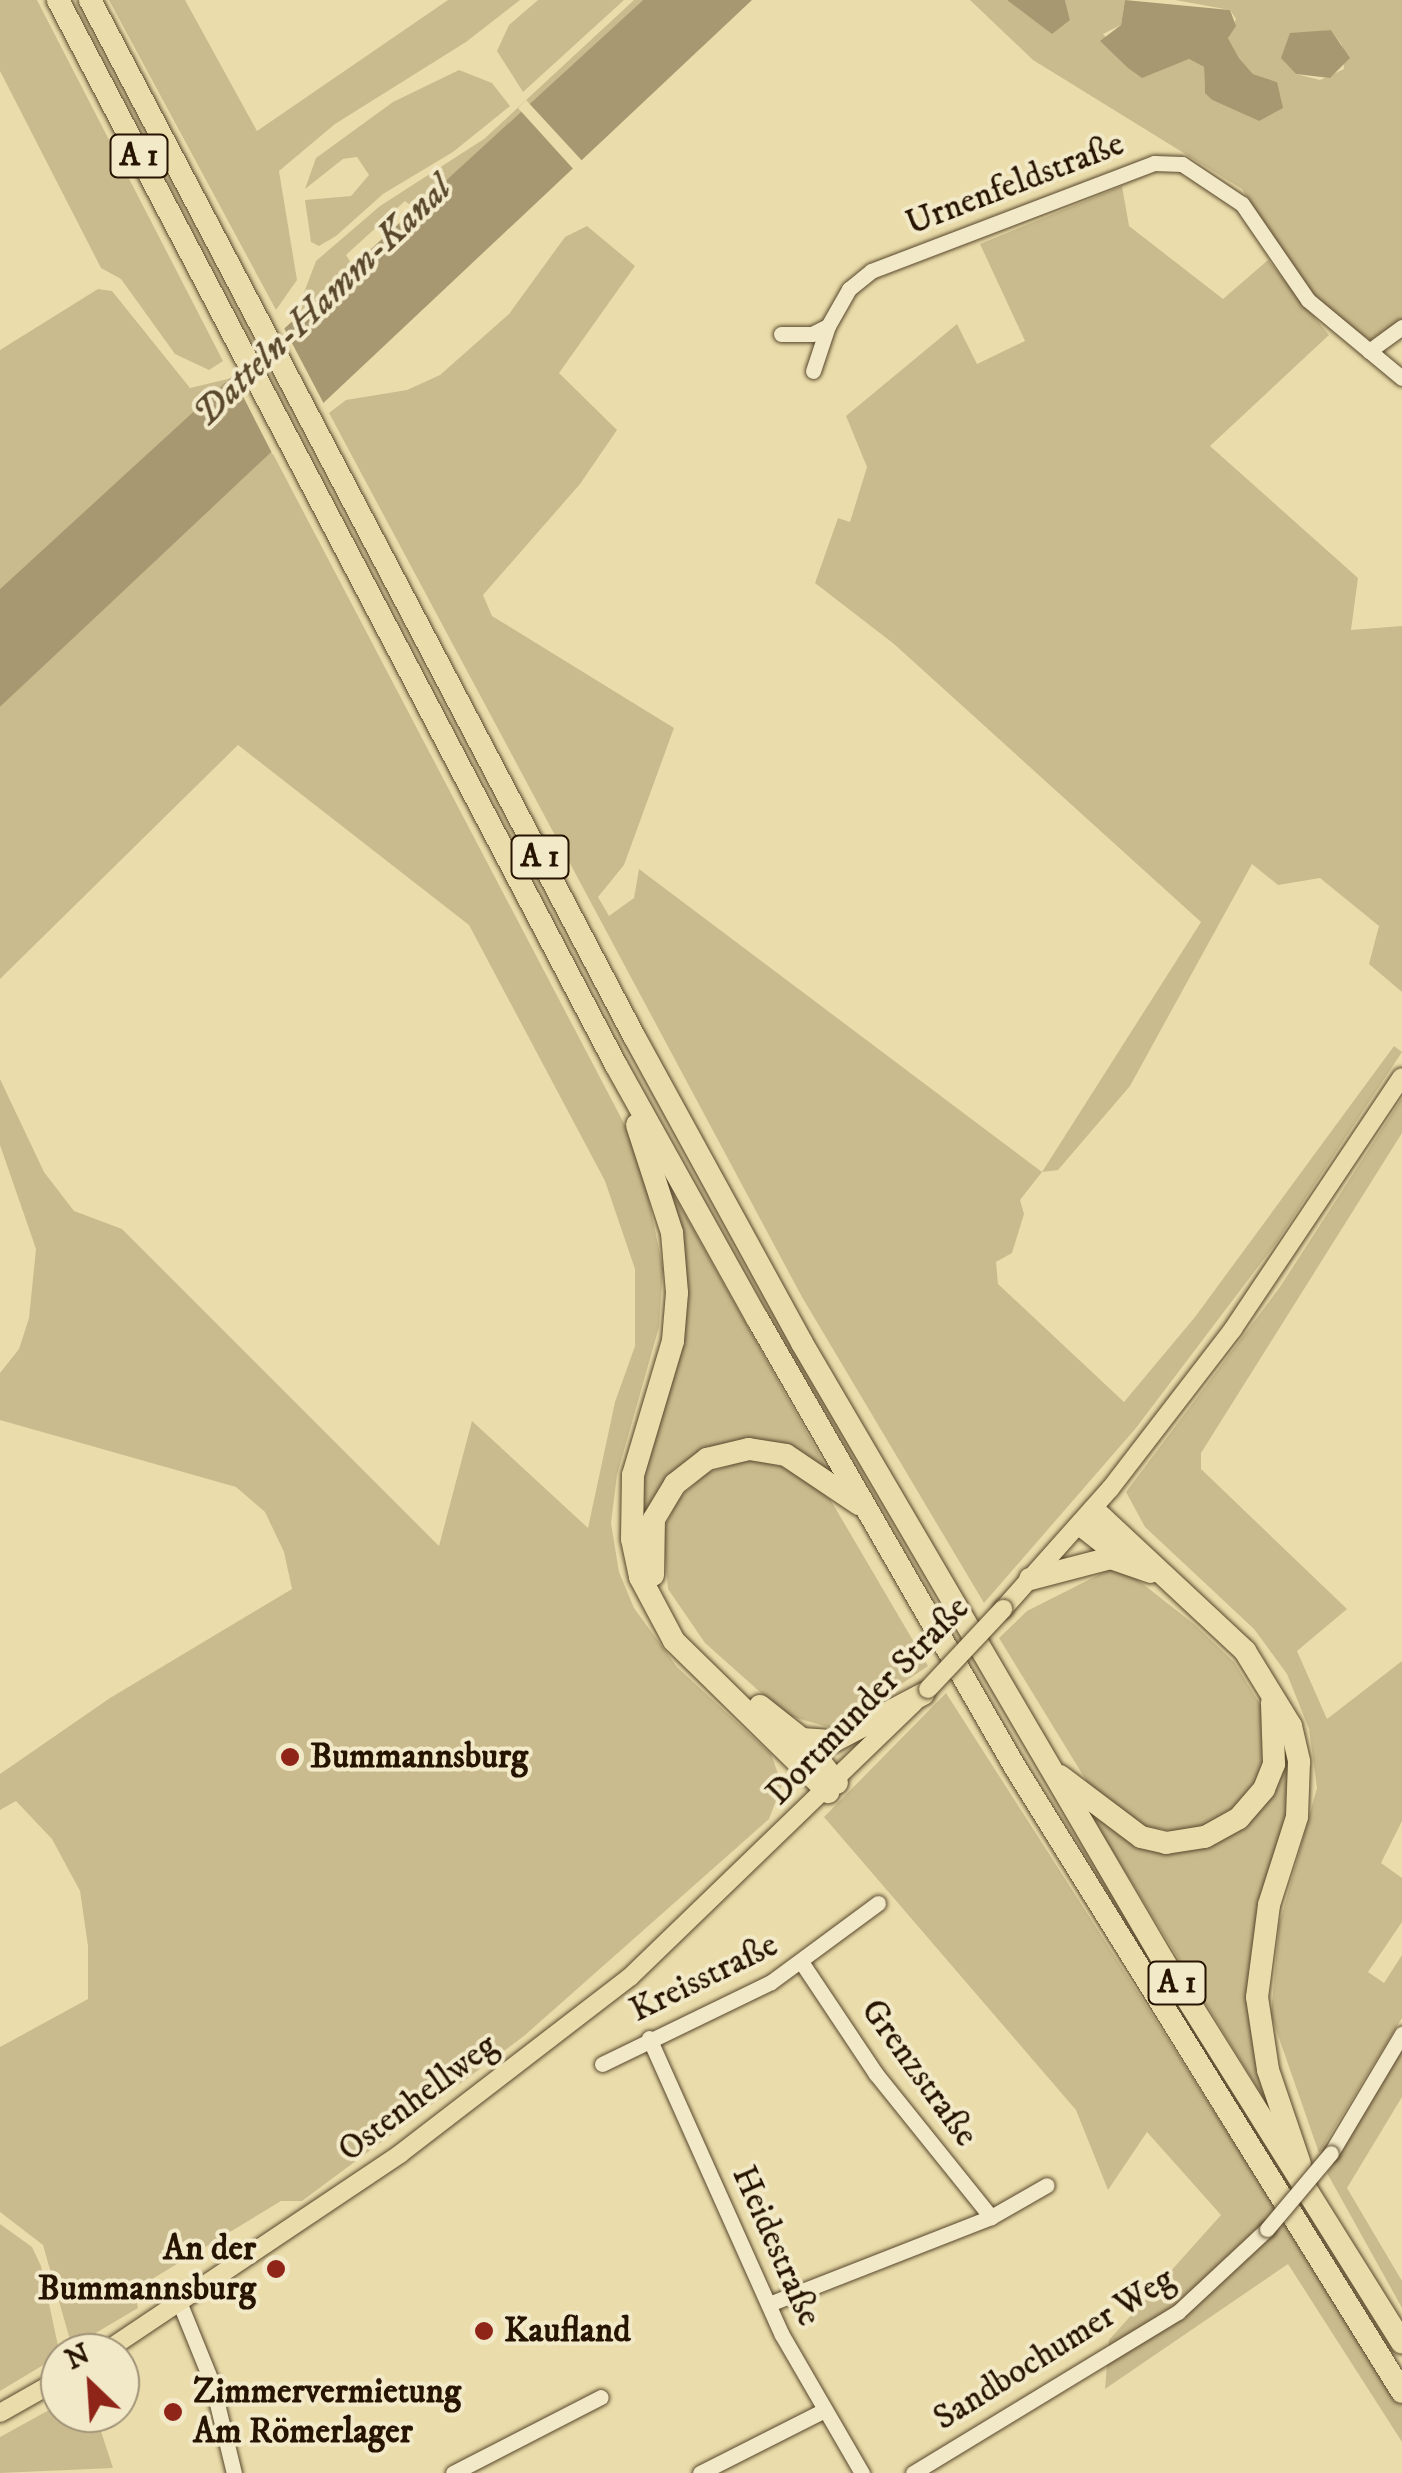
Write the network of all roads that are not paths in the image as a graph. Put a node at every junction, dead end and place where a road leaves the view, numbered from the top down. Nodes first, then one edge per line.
1 (58, 0) edge
2 (90, 0) edge
3 (828, 326) junction
4 (1402, 327) edge
5 (781, 334) dead end
6 (1369, 351) junction
7 (813, 371) dead end
8 (1402, 378) edge
9 (616, 1065) junction
10 (1402, 1077) edge
11 (865, 1508) junction
12 (1087, 1517) junction
13 (1124, 1559) junction
14 (1156, 1574) junction
15 (1030, 1579) junction
16 (1268, 1685) junction
17 (926, 1692) junction
18 (802, 1739) junction
19 (1044, 1763) junction
20 (832, 1787) junction
21 (751, 1867) joint
22 (878, 1903) dead end
23 (802, 1963) junction
24 (1402, 2034) edge
25 (649, 2038) junction
26 (602, 2064) dead end
27 (1047, 2184) dead end
28 (1312, 2200) junction
29 (990, 2217) junction
30 (180, 2304) junction
31 (769, 2304) junction
32 (134, 2333) edge
33 (1402, 2342) edge
34 (40, 2390) edge
35 (1402, 2392) edge
36 (602, 2397) dead end
37 (822, 2410) junction
38 (0, 2413) edge
39 (234, 2473) edge
40 (453, 2473) edge
41 (700, 2473) edge
42 (862, 2473) edge
43 (913, 2473) edge

1 - 9 highway, A 1
2 - 19 highway, A 1
3 - 5 street
3 - 6 street, Urnenfeldstraße
3 - 7 street, Urnenfeldstraße
4 - 6 street
6 - 8 street, Urnenfeldstraße
9 - 11 highway, A 1
9 - 20 highway
10 - 12 main road, Dortmunder Straße
11 - 18 highway
11 - 35 highway, A 1
12 - 13 highway
12 - 14 highway
12 - 15 main road, Dortmunder Straße
13 - 14 highway
13 - 15 highway
14 - 16 highway
15 - 17 main road, Dortmunder Straße, bridge
16 - 19 highway
16 - 28 highway
17 - 18 highway
17 - 20 main road, Dortmunder Straße
18 - 20 highway
19 - 28 highway, A 1
20 - 21 main road, Dortmunder Straße
21 - 30 main road, Ostenhellweg
22 - 23 street, Kreisstraße
23 - 25 street, Kreisstraße
23 - 29 street, Grenzstraße
24 - 43 street, Sandbochumer Weg, bridge
25 - 26 street, Kreisstraße
25 - 31 street, Heidestraße
27 - 29 street
28 - 33 highway, A 1
29 - 31 street
30 - 32 main road, Ostenhellweg
30 - 39 street
31 - 37 street, Heidestraße
34 - 38 main road
36 - 40 street
37 - 41 street
37 - 42 street, Heidestraße

